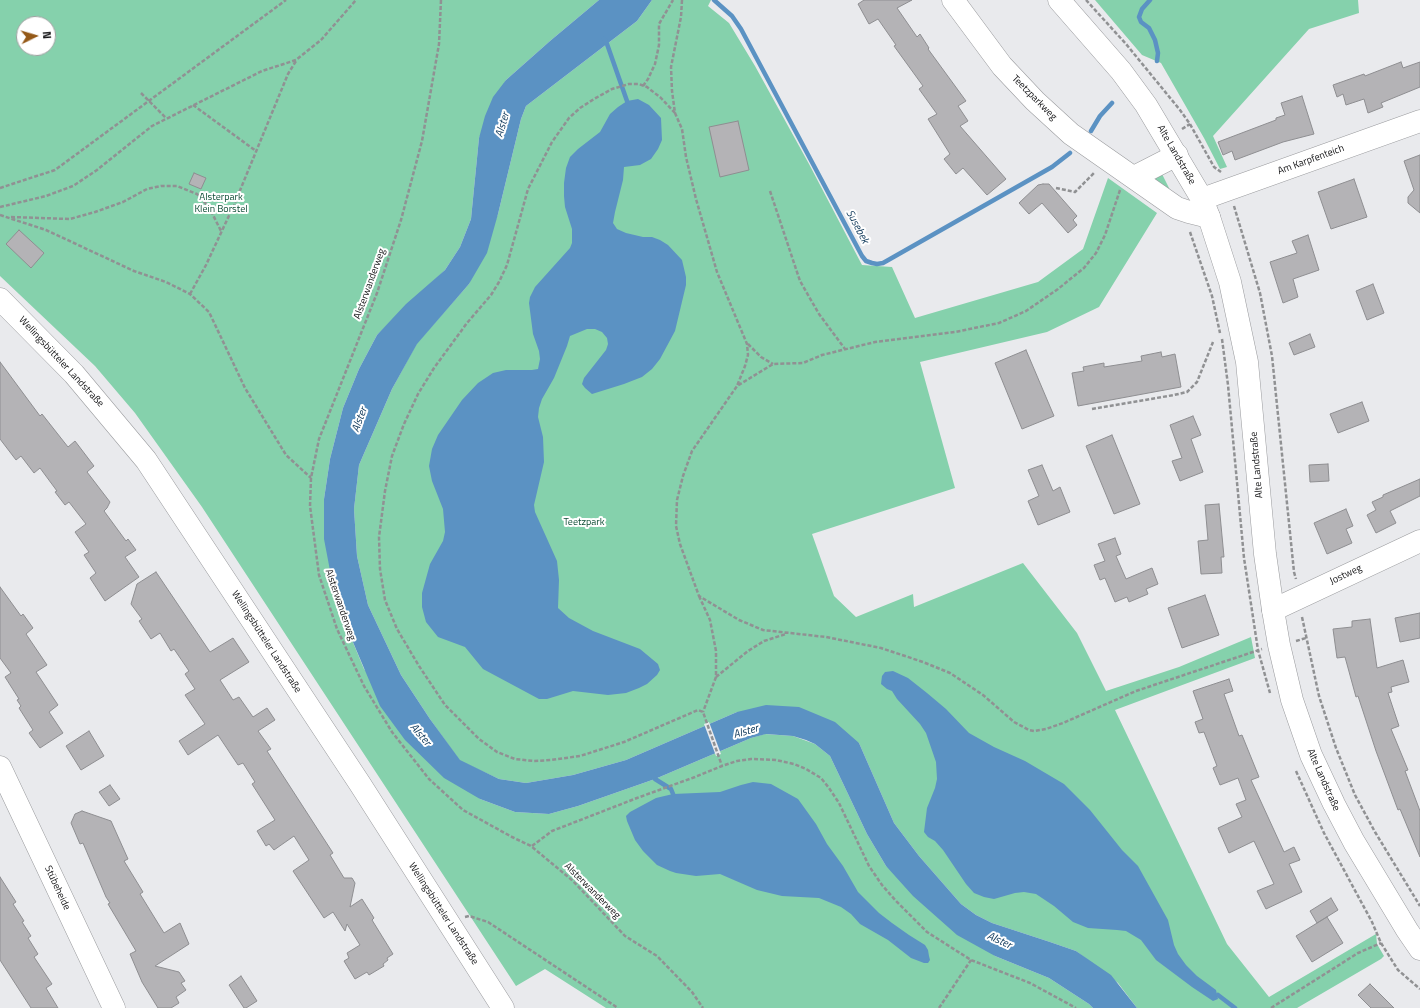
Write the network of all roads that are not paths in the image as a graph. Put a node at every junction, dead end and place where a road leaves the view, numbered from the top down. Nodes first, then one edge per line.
1 (953, 0) edge
2 (1059, 0) edge
3 (1420, 121) edge
4 (1177, 155) junction
5 (1130, 175) junction
6 (1206, 208) junction
7 (0, 299) edge
8 (1420, 541) edge
9 (1273, 610) junction
10 (0, 767) edge
11 (1419, 945) edge
12 (114, 1008) edge
13 (504, 1008) edge

1 - 5 main road, Teetzparkweg
2 - 4 main road, Alte Landstraße
3 - 6 main road, Am Karpfenteich
4 - 5 main road
4 - 6 main road, Alte Landstraße
5 - 6 main road, Teetzparkweg
6 - 9 main road, Alte Landstraße
7 - 13 main road, Wellingsbütteler Landstraße
8 - 9 main road, Jostweg
9 - 11 main road, Alte Landstraße
10 - 12 main road, Stübeheide

